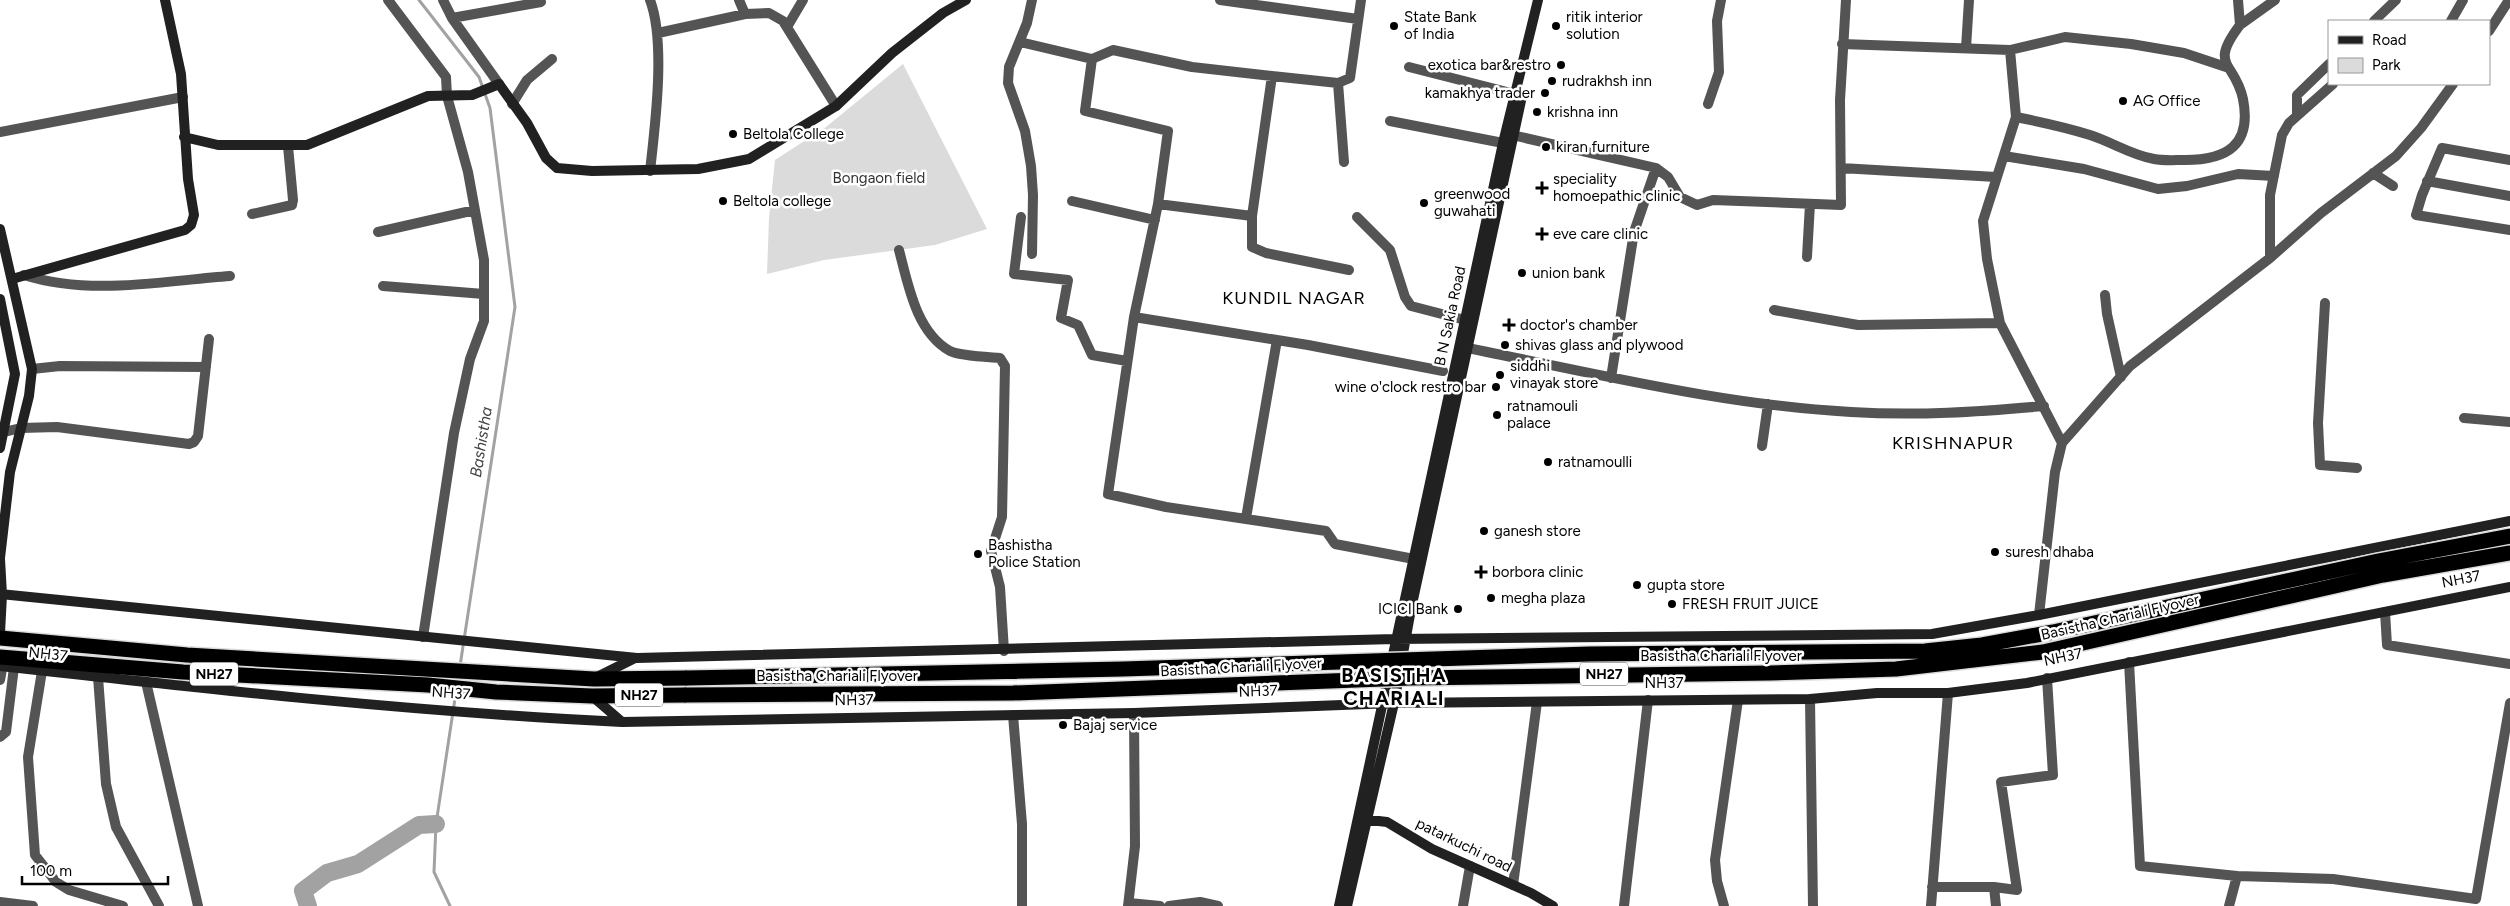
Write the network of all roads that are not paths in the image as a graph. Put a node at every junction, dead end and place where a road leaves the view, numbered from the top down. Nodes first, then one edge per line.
1 (165, 0) edge
2 (388, 0) edge
3 (443, 0) edge
4 (650, 0) edge
5 (739, 0) edge
6 (803, 0) edge
7 (966, 0) edge
8 (1032, 0) edge
9 (1226, 0) edge
10 (1361, 0) edge
11 (1538, 0) edge
12 (1545, 0) edge
13 (1721, 0) edge
14 (1846, 0) edge
15 (1969, 0) edge
16 (2238, 0) edge
17 (2276, 0) edge
18 (2396, 0) edge
19 (2464, 0) edge
20 (2509, 0) edge
21 (541, 2) dead end
22 (745, 14) junction
23 (452, 18) junction
24 (1358, 19) junction
25 (2375, 20) edge
26 (2452, 20) edge
27 (2240, 25) junction
28 (787, 27) junction
29 (2490, 29) edge
30 (658, 33) junction
31 (1020, 42) junction
32 (1842, 44) junction
33 (1966, 48) junction
34 (2010, 50) junction
35 (552, 59) dead end
36 (1092, 59) junction
37 (2328, 65) edge
38 (1409, 67) dead end
39 (2226, 67) junction
40 (1272, 76) junction
41 (1338, 83) junction
42 (2332, 85) edge
43 (2452, 85) edge
44 (495, 86) junction
45 (1515, 94) junction
46 (447, 96) junction
47 (183, 97) junction
48 (512, 104) junction
49 (1708, 104) dead end
50 (836, 106) junction
51 (2297, 115) junction
52 (2016, 117) junction
53 (1390, 121) dead end
54 (0, 132) edge
55 (1512, 135) junction
56 (184, 137) junction
57 (1503, 143) junction
58 (288, 146) junction
59 (2004, 156) junction
60 (2510, 160) edge
61 (1344, 162) dead end
62 (1656, 168) junction
63 (1841, 168) junction
64 (650, 171) junction
65 (2373, 174) junction
66 (2274, 176) junction
67 (1996, 177) junction
68 (2427, 181) junction
69 (2394, 186) dead end
70 (2510, 196) edge
71 (1072, 201) dead end
72 (1158, 204) junction
73 (1810, 204) junction
74 (475, 210) junction
75 (252, 214) dead end
76 (1252, 216) junction
77 (1020, 217) dead end
78 (1357, 217) dead end
79 (1155, 220) junction
80 (0, 229) edge
81 (2510, 230) edge
82 (378, 232) dead end
83 (899, 250) dead end
84 (1032, 254) dead end
85 (1807, 257) dead end
86 (2270, 258) junction
87 (1349, 270) dead end
88 (24, 276) junction
89 (230, 276) dead end
90 (12, 279) junction
91 (383, 286) dead end
92 (484, 294) junction
93 (2106, 295) dead end
94 (0, 299) edge
95 (2325, 303) dead end
96 (1774, 310) dead end
97 (1134, 317) junction
98 (1465, 320) junction
99 (2000, 323) junction
100 (209, 340) dead end
101 (1277, 340) junction
102 (1467, 348) junction
103 (1127, 361) junction
104 (206, 367) junction
105 (32, 369) junction
106 (1443, 371) dead end
107 (2121, 377) junction
108 (1611, 378) junction
109 (1768, 404) junction
110 (2044, 406) junction
111 (2464, 418) dead end
112 (2510, 422) edge
113 (21, 428) junction
114 (2, 433) edge
115 (2062, 443) junction
116 (1762, 446) dead end
117 (0, 448) edge
118 (2357, 468) dead end
119 (1246, 518) junction
120 (2510, 521) edge
121 (2510, 536) edge
122 (2510, 553) edge
123 (0, 558) edge
124 (1414, 559) junction
125 (2510, 588) edge
126 (1, 594) edge
127 (2385, 612) junction
128 (2039, 615) junction
129 (0, 633) edge
130 (423, 637) junction
131 (0, 638) edge
132 (1400, 639) junction
133 (1004, 650) junction
134 (637, 658) junction
135 (6, 662) edge
136 (2129, 662) junction
137 (2510, 664) edge
138 (42, 671) junction
139 (98, 677) junction
140 (2047, 678) junction
141 (594, 679) junction
142 (0, 680) edge
143 (146, 682) junction
144 (1948, 693) junction
145 (592, 696) junction
146 (1810, 699) junction
147 (1648, 700) junction
148 (1738, 700) junction
149 (1537, 702) junction
150 (2510, 703) edge
151 (1382, 704) junction
152 (1394, 704) junction
153 (1134, 713) junction
154 (1013, 715) junction
155 (622, 722) junction
156 (0, 738) edge
157 (1364, 819) junction
158 (1470, 866) junction
159 (2237, 876) junction
160 (1513, 885) junction
161 (1932, 887) junction
162 (1994, 887) junction
163 (0, 902) edge
164 (1128, 904) edge
165 (33, 906) edge
166 (123, 906) edge
167 (158, 906) edge
168 (198, 906) edge
169 (1022, 906) edge
170 (1160, 906) edge
171 (1169, 906) edge
172 (1218, 906) edge
173 (1339, 906) edge
174 (1347, 906) edge
175 (1464, 906) edge
176 (1552, 906) edge
177 (1624, 906) edge
178 (1724, 906) edge
179 (1813, 906) edge
180 (1931, 906) edge
181 (1996, 906) edge
182 (2229, 906) edge

1 - 47 street
2 - 46 street
3 - 23 street
4 - 30 street
5 - 22 street
6 - 28 street
7 - 50 street
8 - 31 street
9 - 24 street
10 - 24 street
11 - 45 street, B N Sakia Road
12 - 55 street, B N Sakia Road
13 - 49 street
14 - 32 street
15 - 33 street
16 - 27 street
17 - 27 street
18 - 25 street
19 - 26 street
20 - 29 street
21 - 23 street
22 - 28 street
22 - 30 street
23 - 44 street
24 - 41 street
27 - 39 street
28 - 50 street
30 - 64 street
31 - 36 street
31 - 84 street
32 - 33 street
32 - 63 street
33 - 34 street
34 - 39 street
34 - 52 street
35 - 48 street
36 - 40 street
36 - 72 street
37 - 51 street
38 - 45 street
39 - 52 street
40 - 41 street
40 - 76 street
41 - 61 street
42 - 51 street
43 - 65 street
44 - 46 street
44 - 48 street
45 - 57 street, B N Sakia Road
46 - 58 street
46 - 74 street
47 - 54 street
47 - 56 street
48 - 64 street
50 - 64 street
51 - 66 street
52 - 59 street
53 - 57 street
55 - 62 street
55 - 102 street, B N Sakia Road
56 - 58 street
56 - 88 street
57 - 98 street, B N Sakia Road
58 - 75 street
59 - 66 street
59 - 67 street
60 - 68 street
62 - 73 street
62 - 108 street
63 - 67 street
63 - 73 street
65 - 69 street
65 - 86 street
66 - 86 street
67 - 99 street
68 - 70 street
68 - 81 street
71 - 79 street
72 - 76 street
72 - 79 street
73 - 85 street
74 - 82 street
74 - 92 street
76 - 87 street
77 - 103 street
78 - 98 street
79 - 97 street
80 - 90 street
83 - 133 street
86 - 107 street
88 - 89 street
88 - 90 street
90 - 105 street
91 - 92 street
92 - 130 street
93 - 107 street
94 - 114 street
95 - 118 street
96 - 99 street
97 - 101 street
97 - 103 street
98 - 124 street, B N Sakia Road
99 - 110 street
100 - 104 street
101 - 106 street
101 - 119 street
102 - 108 street
102 - 132 street, B N Sakia Road
103 - 119 street
104 - 105 street
104 - 113 street
105 - 113 street
107 - 115 street
108 - 109 street
109 - 110 street
109 - 116 street
110 - 115 street
111 - 112 street
113 - 114 street
113 - 123 street
114 - 117 street
115 - 128 street
119 - 124 street
120 - 128 street
121 - 141 highway, Basistha Chariali Flyover / NH27, bridge
122 - 145 highway, Basistha Chariali Flyover / NH27, bridge
123 - 126 street
124 - 132 street, B N Sakia Road
125 - 127 street, NH37
126 - 129 street
126 - 130 street
127 - 136 street, NH37
127 - 137 street
128 - 132 street
130 - 134 street
131 - 141 highway, NH27
132 - 133 street
132 - 151 street
132 - 152 street
133 - 134 street
134 - 141 street
135 - 138 street, NH37
135 - 142 street
135 - 145 highway, NH27
135 - 156 street
136 - 140 street, NH37
136 - 159 street
138 - 139 street, NH37
138 - 166 street
139 - 143 street, NH37
139 - 167 street
140 - 144 street, NH37
140 - 162 street
143 - 155 street, NH37
143 - 168 street
144 - 146 street, NH37
144 - 161 street
145 - 155 street
146 - 148 street, NH37
146 - 179 street
147 - 148 street, NH37
147 - 149 street, NH37
147 - 177 street
148 - 178 street
149 - 152 street, NH37
149 - 160 street
150 - 159 street
151 - 152 street, NH37
151 - 153 street, NH37
151 - 157 street
152 - 157 street
153 - 154 street, NH37
153 - 164 street
154 - 155 street, NH37
154 - 169 street
157 - 158 street, patarkuchi road
157 - 173 street
157 - 174 street
158 - 160 street, patarkuchi road
158 - 175 street
159 - 182 street
160 - 176 street, patarkuchi road
161 - 162 street
161 - 180 street
162 - 181 street
163 - 165 street
164 - 170 street
171 - 172 street

